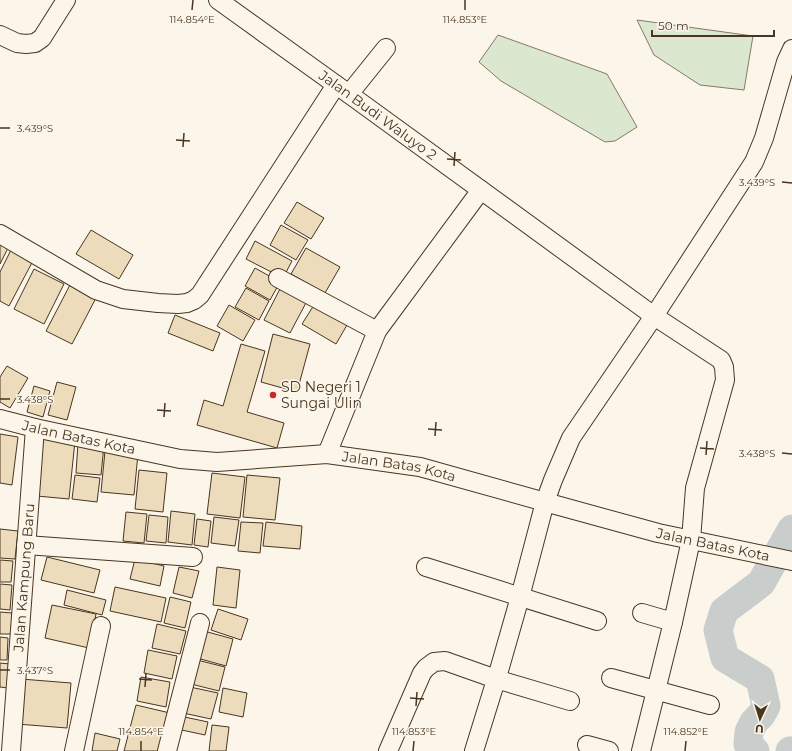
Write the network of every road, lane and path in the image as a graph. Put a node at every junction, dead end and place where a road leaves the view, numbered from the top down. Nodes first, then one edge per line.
1 (66, 0) edge
2 (218, 0) edge
3 (0, 35) edge
4 (386, 48) dead end
5 (792, 49) edge
6 (342, 89) junction
7 (481, 190) junction
8 (0, 234) edge
9 (278, 278) dead end
10 (654, 316) junction
11 (377, 332) junction
12 (0, 420) edge
13 (35, 428) junction
14 (327, 454) junction
15 (545, 502) junction
16 (691, 540) junction
17 (26, 545) junction
18 (193, 558) dead end
19 (780, 559) edge
20 (426, 567) dead end
21 (520, 597) junction
22 (642, 613) dead end
23 (597, 621) dead end
24 (673, 622) junction
25 (200, 623) dead end
26 (101, 626) dead end
27 (611, 678) dead end
28 (496, 679) junction
29 (656, 691) junction
30 (570, 701) dead end
31 (710, 705) dead end
32 (587, 745) dead end
33 (11, 751) edge
34 (74, 751) edge
35 (167, 751) edge
36 (388, 751) edge
37 (474, 751) edge
38 (609, 751) edge
39 (641, 751) edge

1 - 3 street
2 - 6 street, Jalan Budi Waluyo 2
4 - 6 street
5 - 10 street
6 - 7 street, Jalan Budi Waluyo 2
6 - 8 street
7 - 10 street, Jalan Budi Waluyo 2
7 - 11 street
9 - 11 street
10 - 15 street
10 - 16 street, Jalan Budi Waluyo 2
11 - 14 street
12 - 13 street, Jalan Batas Kota
13 - 14 street, Jalan Batas Kota
13 - 17 street, Jalan Kampung Baru
14 - 15 street, Jalan Batas Kota
15 - 16 street, Jalan Batas Kota
15 - 21 street
16 - 19 street, Jalan Batas Kota
16 - 24 street, Jalan Budi Waluyo 2
17 - 18 street
17 - 33 street, Jalan Kampung Baru
20 - 21 street
21 - 23 street
21 - 28 street
22 - 24 street
24 - 29 street, Jalan Budi Waluyo 2
25 - 35 street
26 - 34 street
27 - 29 street
28 - 30 street
28 - 36 street
28 - 37 street
29 - 31 street
29 - 39 street, Jalan Budi Waluyo 2
32 - 38 street

